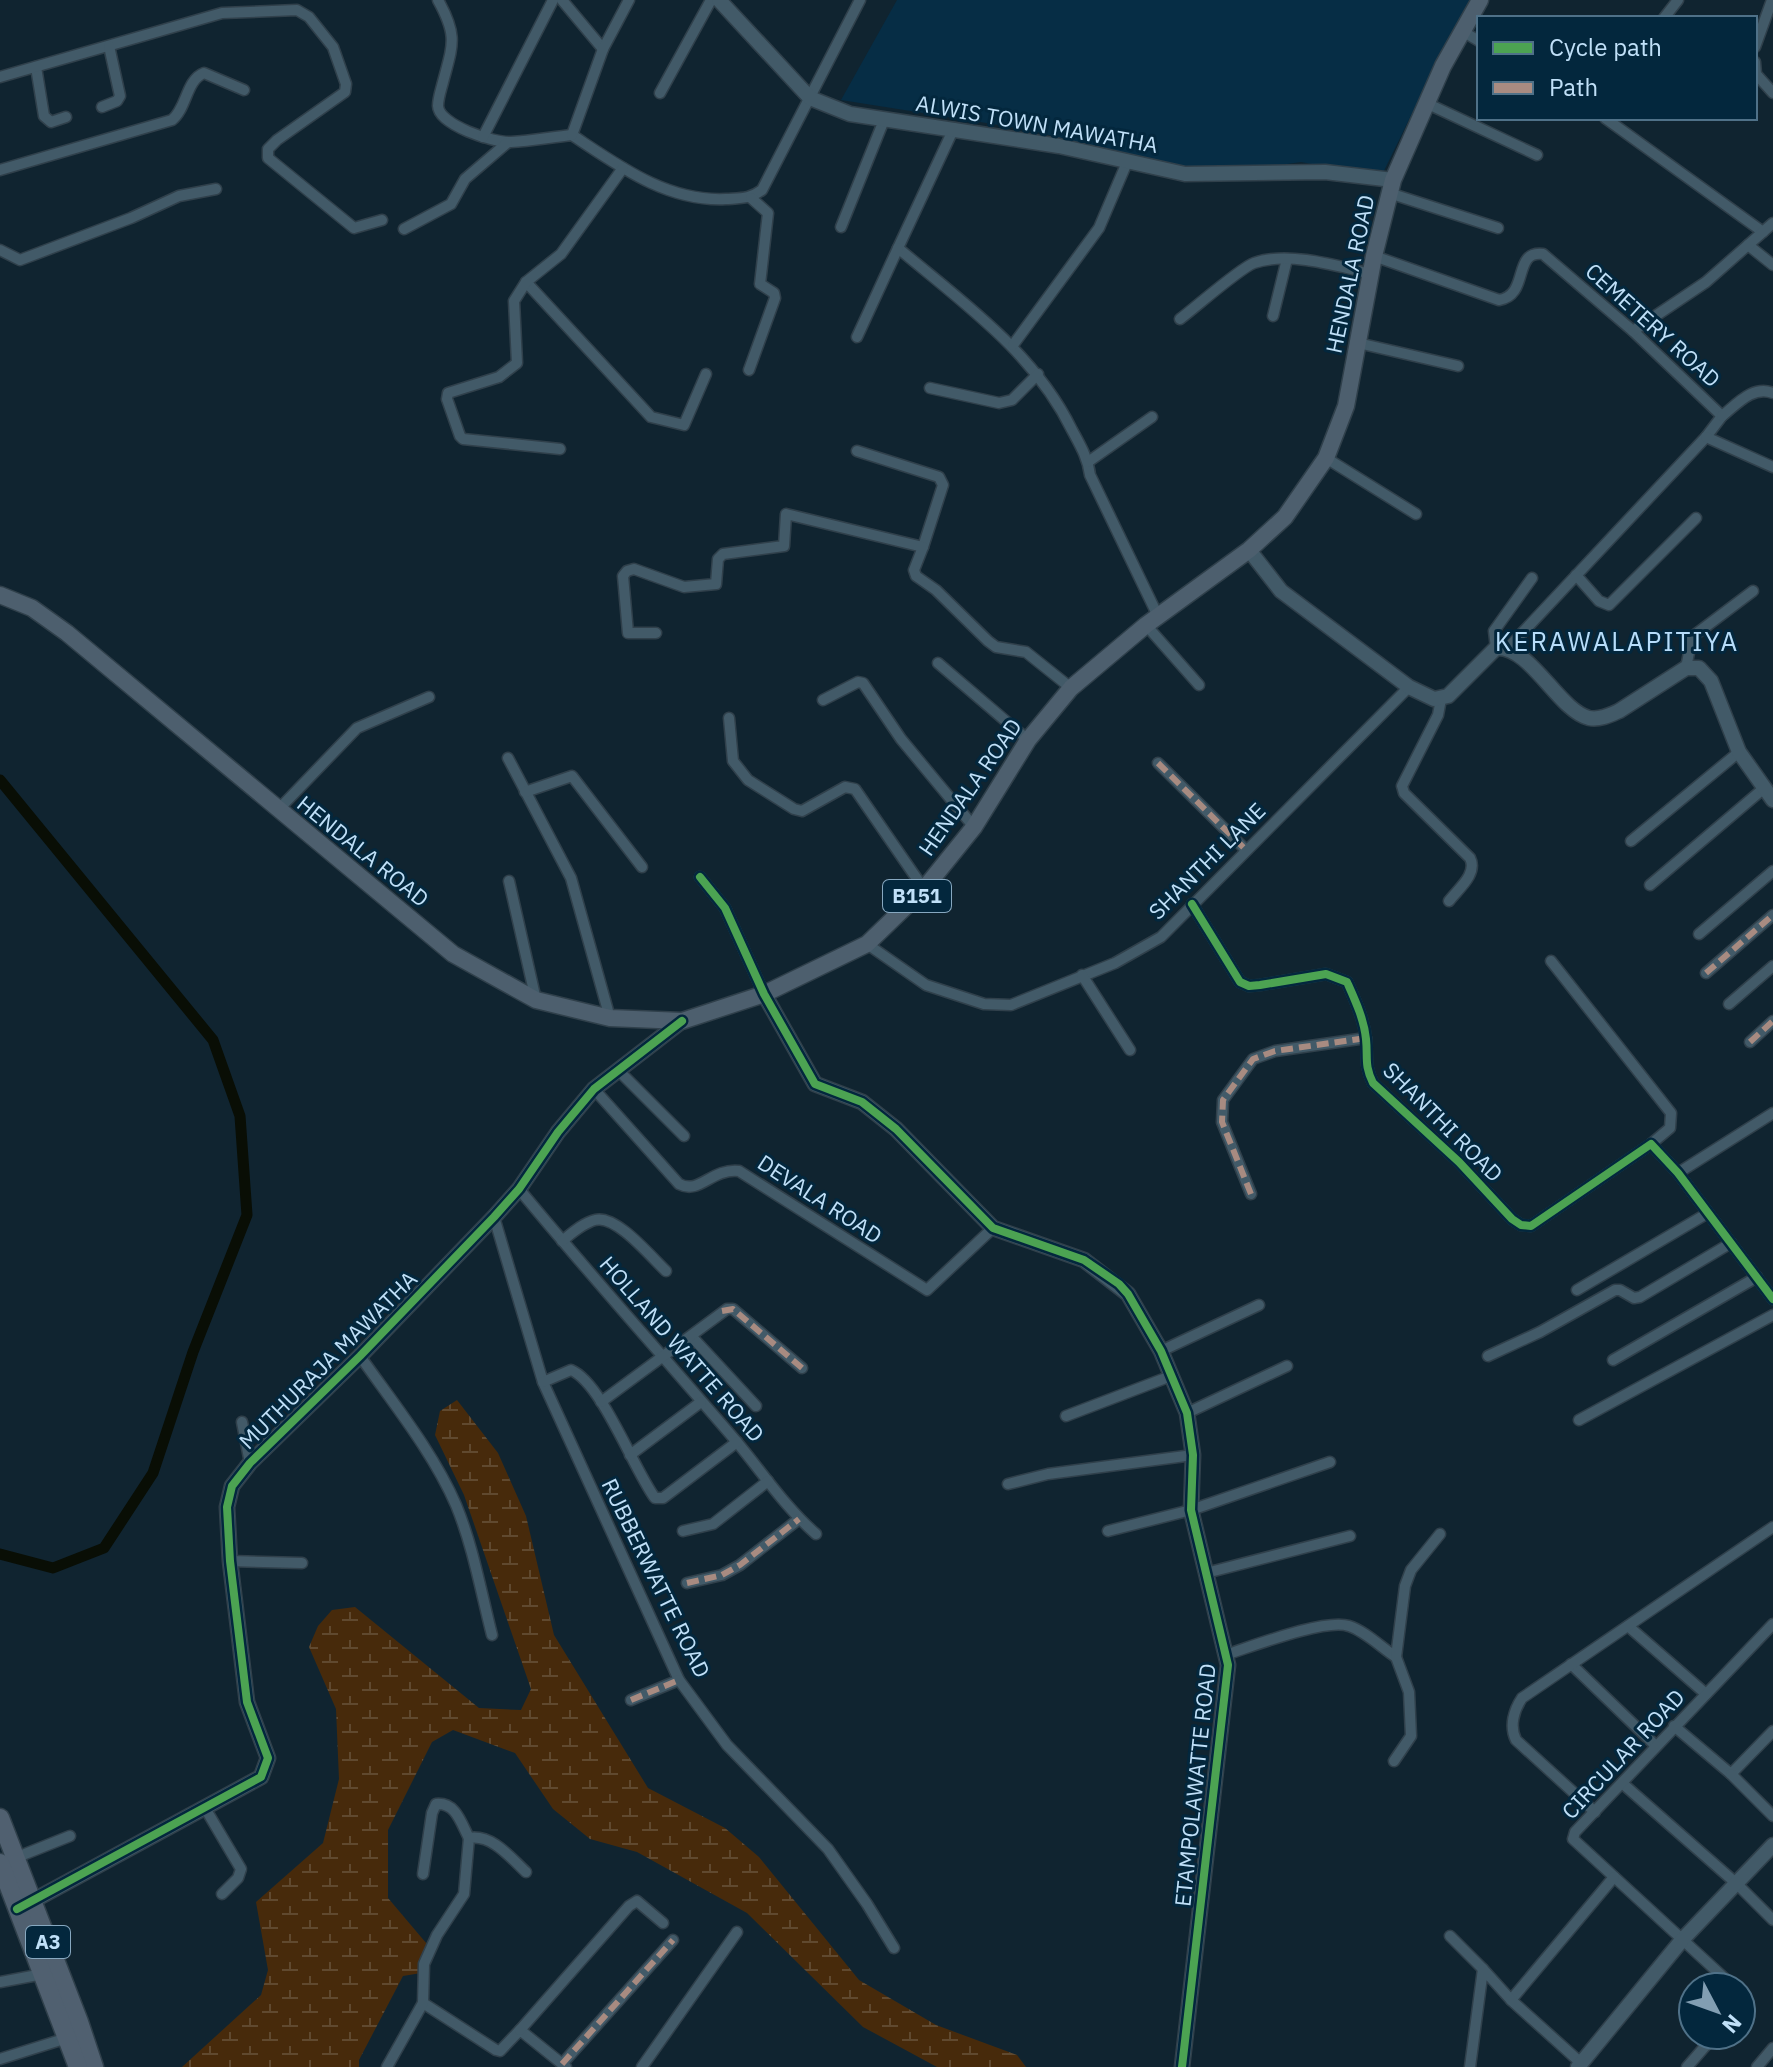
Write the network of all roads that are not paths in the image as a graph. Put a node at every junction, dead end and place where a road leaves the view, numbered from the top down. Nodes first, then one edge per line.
1 (438, 0) edge
2 (553, 0) edge
3 (562, 0) edge
4 (629, 0) edge
5 (711, 0) edge
6 (719, 0) edge
7 (860, 0) edge
8 (1480, 0) edge
9 (1678, 0) edge
10 (1772, 0) edge
11 (1666, 16) edge
12 (1462, 31) junction
13 (1477, 40) edge
14 (1757, 41) edge
15 (109, 46) junction
16 (603, 49) junction
17 (36, 67) junction
18 (1757, 75) edge
19 (0, 77) edge
20 (244, 90) dead end
21 (660, 93) dead end
22 (1773, 93) edge
23 (810, 98) junction
24 (1426, 103) junction
25 (102, 107) dead end
26 (66, 117) dead end
27 (884, 120) junction
28 (1608, 120) edge
29 (954, 128) junction
30 (572, 135) junction
31 (483, 137) junction
32 (507, 143) junction
33 (1537, 155) dead end
34 (1128, 160) junction
35 (623, 168) junction
36 (0, 170) edge
37 (1391, 186) junction
38 (216, 189) dead end
39 (751, 198) junction
40 (382, 220) dead end
41 (1773, 223) edge
42 (841, 227) dead end
43 (1498, 228) dead end
44 (404, 229) dead end
45 (1763, 232) junction
46 (1748, 245) junction
47 (898, 248) junction
48 (0, 250) edge
49 (1374, 256) junction
50 (1287, 259) junction
51 (1773, 265) edge
52 (1371, 274) junction
53 (526, 282) junction
54 (1273, 316) dead end
55 (1180, 319) dead end
56 (1633, 331) junction
57 (857, 337) dead end
58 (1358, 343) junction
59 (1013, 345) junction
60 (1458, 366) dead end
61 (749, 370) dead end
62 (706, 374) dead end
63 (1038, 374) junction
64 (930, 388) dead end
65 (1773, 393) edge
66 (1722, 416) junction
67 (1152, 417) dead end
68 (1706, 437) junction
69 (560, 449) dead end
70 (857, 451) dead end
71 (1326, 458) junction
72 (1088, 462) junction
73 (1773, 467) edge
74 (1416, 514) dead end
75 (1696, 518) dead end
76 (923, 547) junction
77 (1249, 550) junction
78 (1576, 575) junction
79 (1532, 578) dead end
80 (1753, 591) dead end
81 (0, 595) edge
82 (1152, 620) junction
83 (656, 633) dead end
84 (1501, 649) junction
85 (938, 663) dead end
86 (1686, 668) junction
87 (1199, 685) dead end
88 (1409, 687) junction
89 (1071, 688) junction
90 (429, 697) dead end
91 (1441, 699) junction
92 (823, 700) dead end
93 (729, 718) dead end
94 (1028, 740) junction
95 (1739, 752) junction
96 (508, 758) dead end
97 (1158, 763) dead end
98 (525, 792) junction
99 (1768, 794) edge
100 (278, 810) junction
101 (974, 827) junction
102 (1631, 841) dead end
103 (1246, 850) junction
104 (642, 867) dead end
105 (1773, 871) edge
106 (700, 877) dead end
107 (509, 881) dead end
108 (1650, 885) dead end
109 (924, 889) junction
110 (1449, 901) dead end
111 (1192, 904) junction
112 (1773, 915) edge
113 (1699, 934) dead end
114 (867, 944) junction
115 (1551, 961) dead end
116 (1773, 966) edge
117 (1706, 973) dead end
118 (1082, 975) junction
119 (764, 994) junction
120 (536, 1000) junction
121 (1729, 1004) dead end
122 (610, 1018) junction
123 (682, 1021) junction
124 (1773, 1021) edge
125 (1366, 1038) junction
126 (1750, 1042) dead end
127 (1130, 1050) dead end
128 (618, 1070) junction
129 (594, 1089) junction
130 (1773, 1113) edge
131 (684, 1136) dead end
132 (1651, 1144) junction
133 (1678, 1173) junction
134 (519, 1189) junction
135 (1251, 1194) dead end
136 (1708, 1213) junction
137 (494, 1217) junction
138 (993, 1228) junction
139 (562, 1241) junction
140 (1731, 1243) junction
141 (666, 1271) dead end
142 (1757, 1277) junction
143 (1577, 1290) dead end
144 (1773, 1299) edge
145 (1259, 1305) dead end
146 (1773, 1315) edge
147 (692, 1337) junction
148 (1161, 1351) junction
149 (360, 1356) junction
150 (1488, 1356) dead end
151 (662, 1358) junction
152 (1613, 1360) dead end
153 (1287, 1366) dead end
154 (802, 1368) dead end
155 (1171, 1376) junction
156 (543, 1382) junction
157 (601, 1402) junction
158 (701, 1402) junction
159 (756, 1406) dead end
160 (1187, 1413) junction
161 (1066, 1416) dead end
162 (1579, 1420) dead end
163 (242, 1422) dead end
164 (737, 1442) junction
165 (630, 1455) junction
166 (1193, 1455) junction
167 (1330, 1462) dead end
168 (250, 1463) junction
169 (768, 1481) junction
170 (1008, 1484) dead end
171 (1191, 1510) junction
172 (799, 1519) junction
173 (1773, 1527) edge
174 (683, 1531) dead end
175 (1108, 1531) dead end
176 (816, 1534) dead end
177 (1440, 1534) dead end
178 (1350, 1536) dead end
179 (230, 1561) junction
180 (302, 1563) dead end
181 (1206, 1573) junction
182 (687, 1583) dead end
183 (1773, 1624) edge
184 (1628, 1626) junction
185 (492, 1635) dead end
186 (1228, 1654) junction
187 (1396, 1657) junction
188 (1571, 1664) junction
189 (679, 1680) junction
190 (1706, 1694) junction
191 (631, 1700) dead end
192 (1674, 1726) junction
193 (1773, 1731) edge
194 (1656, 1746) junction
195 (1394, 1761) dead end
196 (1731, 1774) junction
197 (1622, 1783) junction
198 (205, 1808) junction
199 (1595, 1812) junction
200 (1773, 1816) edge
201 (0, 1818) edge
202 (70, 1836) dead end
203 (469, 1838) junction
204 (1773, 1845) edge
205 (8, 1861) edge
206 (526, 1872) dead end
207 (423, 1874) dead end
208 (1614, 1877) junction
209 (1737, 1884) junction
210 (222, 1894) dead end
211 (24, 1905) junction
212 (1773, 1920) edge
213 (663, 1923) dead end
214 (737, 1932) dead end
215 (1450, 1936) dead end
216 (673, 1940) dead end
217 (1682, 1940) junction
218 (894, 1948) dead end
219 (1483, 1969) junction
220 (1716, 1971) edge
221 (43, 1974) junction
222 (0, 1982) edge
223 (1511, 2000) junction
224 (423, 2003) junction
225 (520, 2030) junction
226 (67, 2038) junction
227 (1701, 2051) edge
228 (1771, 2054) edge
229 (0, 2059) edge
230 (564, 2065) edge
231 (1580, 2065) edge
232 (79, 2066) edge
233 (387, 2067) edge
234 (642, 2067) edge
235 (1182, 2067) edge
236 (1470, 2067) edge
237 (1687, 2067) edge
238 (1757, 2067) edge

1 - 31 street
2 - 31 street
3 - 16 street
4 - 16 street
5 - 21 street
6 - 23 street, ALWIS TOWN MAWATHA
7 - 23 street
8 - 12 main road, HENDALA ROAD / B151
9 - 11 street
10 - 14 street
12 - 13 street
12 - 24 main road, HENDALA ROAD / B151
15 - 17 street
15 - 25 street
15 - 40 street
16 - 30 street
17 - 19 street
17 - 26 street
18 - 22 street
20 - 36 street
23 - 27 street, ALWIS TOWN MAWATHA
23 - 39 street
24 - 33 street
24 - 37 main road, HENDALA ROAD / B151
27 - 29 street, ALWIS TOWN MAWATHA
27 - 42 street
28 - 45 street
29 - 34 street, ALWIS TOWN MAWATHA
29 - 47 street
30 - 32 street
30 - 35 street
31 - 32 street
32 - 44 street
34 - 37 street, ALWIS TOWN MAWATHA
34 - 59 street
35 - 39 street
35 - 53 street
37 - 43 street
37 - 49 main road, HENDALA ROAD / B151
38 - 48 street
39 - 61 street
41 - 45 street
45 - 46 street
46 - 51 street
46 - 56 street
47 - 57 street
47 - 59 street
49 - 52 main road, HENDALA ROAD / B151
49 - 56 street, CEMETERY ROAD
50 - 52 street
50 - 54 street
50 - 55 street
52 - 58 main road, HENDALA ROAD / B151
53 - 62 street
53 - 69 street
56 - 66 street, CEMETERY ROAD
58 - 60 street
58 - 71 main road, HENDALA ROAD / B151
59 - 63 street
63 - 64 street
63 - 72 street
65 - 66 street
66 - 68 street, CEMETERY ROAD
67 - 72 street
68 - 73 street
68 - 78 street, CEMETERY ROAD
70 - 76 street
71 - 74 street
71 - 77 main road, HENDALA ROAD / B151
72 - 82 street
75 - 78 street
76 - 83 street
76 - 89 street
77 - 82 main road, HENDALA ROAD / B151
77 - 88 street
78 - 84 street, CEMETERY ROAD
79 - 84 street
80 - 86 street
81 - 100 main road, HENDALA ROAD / B151
82 - 87 street
82 - 89 main road, HENDALA ROAD / B151
84 - 86 street
84 - 91 street
85 - 94 street
86 - 95 street
88 - 91 street
88 - 103 street, SHANTHI LANE
89 - 94 main road, HENDALA ROAD / B151
90 - 100 street
91 - 110 street
92 - 101 street
93 - 109 street
94 - 101 main road, HENDALA ROAD / B151
95 - 99 street
95 - 102 street
96 - 98 street
97 - 103 street
98 - 104 street
98 - 122 street
99 - 108 street
100 - 120 main road, HENDALA ROAD / B151
101 - 109 main road, HENDALA ROAD / B151
103 - 111 street, SHANTHI LANE
105 - 113 street
106 - 119 street
107 - 120 street
109 - 114 main road, HENDALA ROAD / B151
111 - 118 street, SHANTHI LANE
111 - 125 street, SHANTHI ROAD
112 - 117 street
114 - 118 street, SHANTHI LANE
114 - 119 main road, HENDALA ROAD / B151
115 - 132 street
116 - 121 street
118 - 127 street
119 - 123 main road, HENDALA ROAD / B151
119 - 138 street, ETAMPOLAWATTE ROAD
120 - 122 main road, HENDALA ROAD / B151
122 - 123 main road, HENDALA ROAD / B151
123 - 128 street, MUTHURAJA MAWATHA
124 - 126 street
125 - 132 street, SHANTHI ROAD
125 - 135 street
128 - 129 street, MUTHURAJA MAWATHA
128 - 131 street
129 - 134 street, MUTHURAJA MAWATHA
129 - 138 street, DEVALA ROAD
130 - 133 street
132 - 133 street
133 - 136 street
134 - 137 street, MUTHURAJA MAWATHA
134 - 139 street, HOLLAND WATTE ROAD
136 - 140 street
136 - 143 street
137 - 149 street, MUTHURAJA MAWATHA
137 - 156 street, RUBBERWATTE ROAD
138 - 148 street, ETAMPOLAWATTE ROAD
139 - 141 street
139 - 151 street, HOLLAND WATTE ROAD
140 - 142 street
140 - 150 street
142 - 144 street
142 - 152 street
145 - 148 street
146 - 162 street
147 - 151 street
147 - 154 street
147 - 159 street
148 - 155 street, ETAMPOLAWATTE ROAD
149 - 168 street, MUTHURAJA MAWATHA
149 - 185 street
151 - 157 street
151 - 158 street, HOLLAND WATTE ROAD
153 - 160 street
155 - 160 street, ETAMPOLAWATTE ROAD
155 - 161 street
156 - 157 street
156 - 189 street, RUBBERWATTE ROAD
157 - 165 street
158 - 164 street, HOLLAND WATTE ROAD
158 - 165 street
160 - 166 street, ETAMPOLAWATTE ROAD
163 - 168 street
164 - 165 street
164 - 169 street, HOLLAND WATTE ROAD
166 - 170 street
166 - 171 street, ETAMPOLAWATTE ROAD
167 - 171 street
168 - 179 street, MUTHURAJA MAWATHA
169 - 172 street, HOLLAND WATTE ROAD
169 - 174 street
171 - 175 street
171 - 181 street, ETAMPOLAWATTE ROAD
172 - 176 street, HOLLAND WATTE ROAD
172 - 182 street
173 - 184 street
177 - 187 street
178 - 181 street
179 - 180 street
179 - 198 street, MUTHURAJA MAWATHA
181 - 186 street, ETAMPOLAWATTE ROAD
183 - 190 street, CIRCULAR ROAD
184 - 188 street
184 - 190 street
186 - 187 street
186 - 235 street, ETAMPOLAWATTE ROAD
187 - 195 street
188 - 194 street
188 - 199 street
189 - 191 street
189 - 218 street, RUBBERWATTE ROAD
190 - 192 street, CIRCULAR ROAD
192 - 194 street, CIRCULAR ROAD
192 - 196 street
193 - 196 street
194 - 197 street, CIRCULAR ROAD
196 - 200 street
197 - 199 street, CIRCULAR ROAD
197 - 209 street
198 - 210 street
198 - 211 street, MUTHURAJA MAWATHA
199 - 208 street, CIRCULAR ROAD
201 - 205 highway, A3
202 - 205 street
203 - 206 street
203 - 207 street
203 - 224 street
204 - 209 street
205 - 211 highway, A3
208 - 217 street, CIRCULAR ROAD
208 - 223 street
209 - 212 street
209 - 217 street
211 - 221 highway, A3
211 - 232 highway, A3
213 - 225 street
214 - 234 street
215 - 219 street
216 - 230 street
217 - 220 street, CIRCULAR ROAD
217 - 231 street
219 - 223 street
219 - 236 street
221 - 222 street
221 - 226 highway, A3
223 - 231 street
224 - 225 street
224 - 233 street
225 - 230 street
226 - 229 street
226 - 232 highway, A3
227 - 237 street
228 - 238 street

